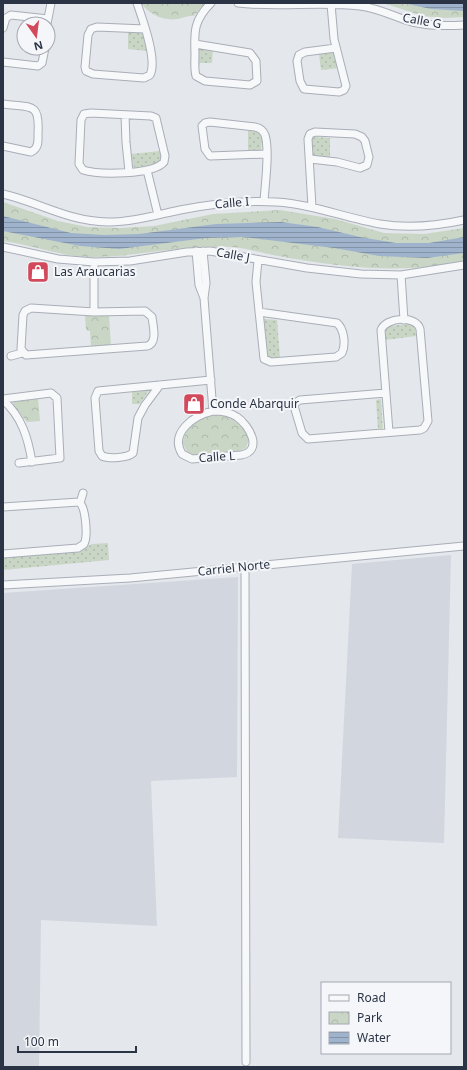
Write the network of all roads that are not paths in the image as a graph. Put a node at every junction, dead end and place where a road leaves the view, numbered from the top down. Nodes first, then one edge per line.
1 (51, 3) edge
2 (137, 3) edge
3 (211, 3) edge
4 (238, 3) edge
5 (331, 4) edge
6 (20, 16) edge
7 (49, 16) edge
8 (464, 25) edge
9 (3, 28) edge
10 (145, 29) junction
11 (195, 44) junction
12 (336, 48) junction
13 (43, 56) edge
14 (3, 62) edge
15 (3, 104) edge
16 (125, 115) junction
17 (3, 146) edge
18 (266, 154) junction
19 (310, 159) junction
20 (147, 170) junction
21 (129, 172) junction
22 (3, 194) edge
23 (264, 201) junction
24 (312, 207) junction
25 (158, 216) junction
26 (464, 220) edge
27 (3, 247) edge
28 (200, 251) junction
29 (258, 260) junction
30 (94, 262) junction
31 (464, 265) edge
32 (401, 275) junction
33 (94, 312) junction
34 (259, 312) junction
35 (404, 320) junction
36 (22, 353) junction
37 (11, 356) dead end
38 (211, 380) junction
39 (160, 385) junction
40 (386, 393) junction
41 (3, 400) edge
42 (213, 411) junction
43 (390, 432) junction
44 (32, 462) junction
45 (19, 463) dead end
46 (83, 493) dead end
47 (80, 503) junction
48 (3, 507) edge
49 (464, 546) edge
50 (3, 554) edge
51 (245, 567) junction
52 (3, 585) edge
53 (246, 1062) dead end

1 - 7 street
2 - 10 street
3 - 11 street
4 - 5 street, Calle G
5 - 8 street, Calle G
5 - 12 street
6 - 9 street
10 - 10 street
11 - 11 street
12 - 12 street
13 - 14 street
15 - 17 street
16 - 20 street
16 - 21 street
16 - 21 street
18 - 18 street
18 - 23 street
19 - 19 street
19 - 24 street
20 - 21 street
20 - 25 street
22 - 25 street, Calle I
23 - 24 street, Calle I
23 - 25 street, Calle I
24 - 26 street, Calle I
27 - 30 street, Calle J
28 - 29 street, Calle J
28 - 30 street, Calle J
28 - 38 street
29 - 32 street, Calle J
29 - 34 street
30 - 33 street
31 - 32 street, Calle J
32 - 35 street
33 - 36 street
33 - 36 street
34 - 34 street
35 - 40 street
35 - 43 street
36 - 37 street
38 - 39 street
38 - 42 street
39 - 39 street
40 - 43 street
40 - 43 street
41 - 44 street
41 - 44 street
42 - 42 street, Calle L
44 - 45 street
46 - 47 street
47 - 48 street
47 - 50 street
49 - 51 street, Carriel Norte
51 - 52 street, Carriel Norte
51 - 53 street

